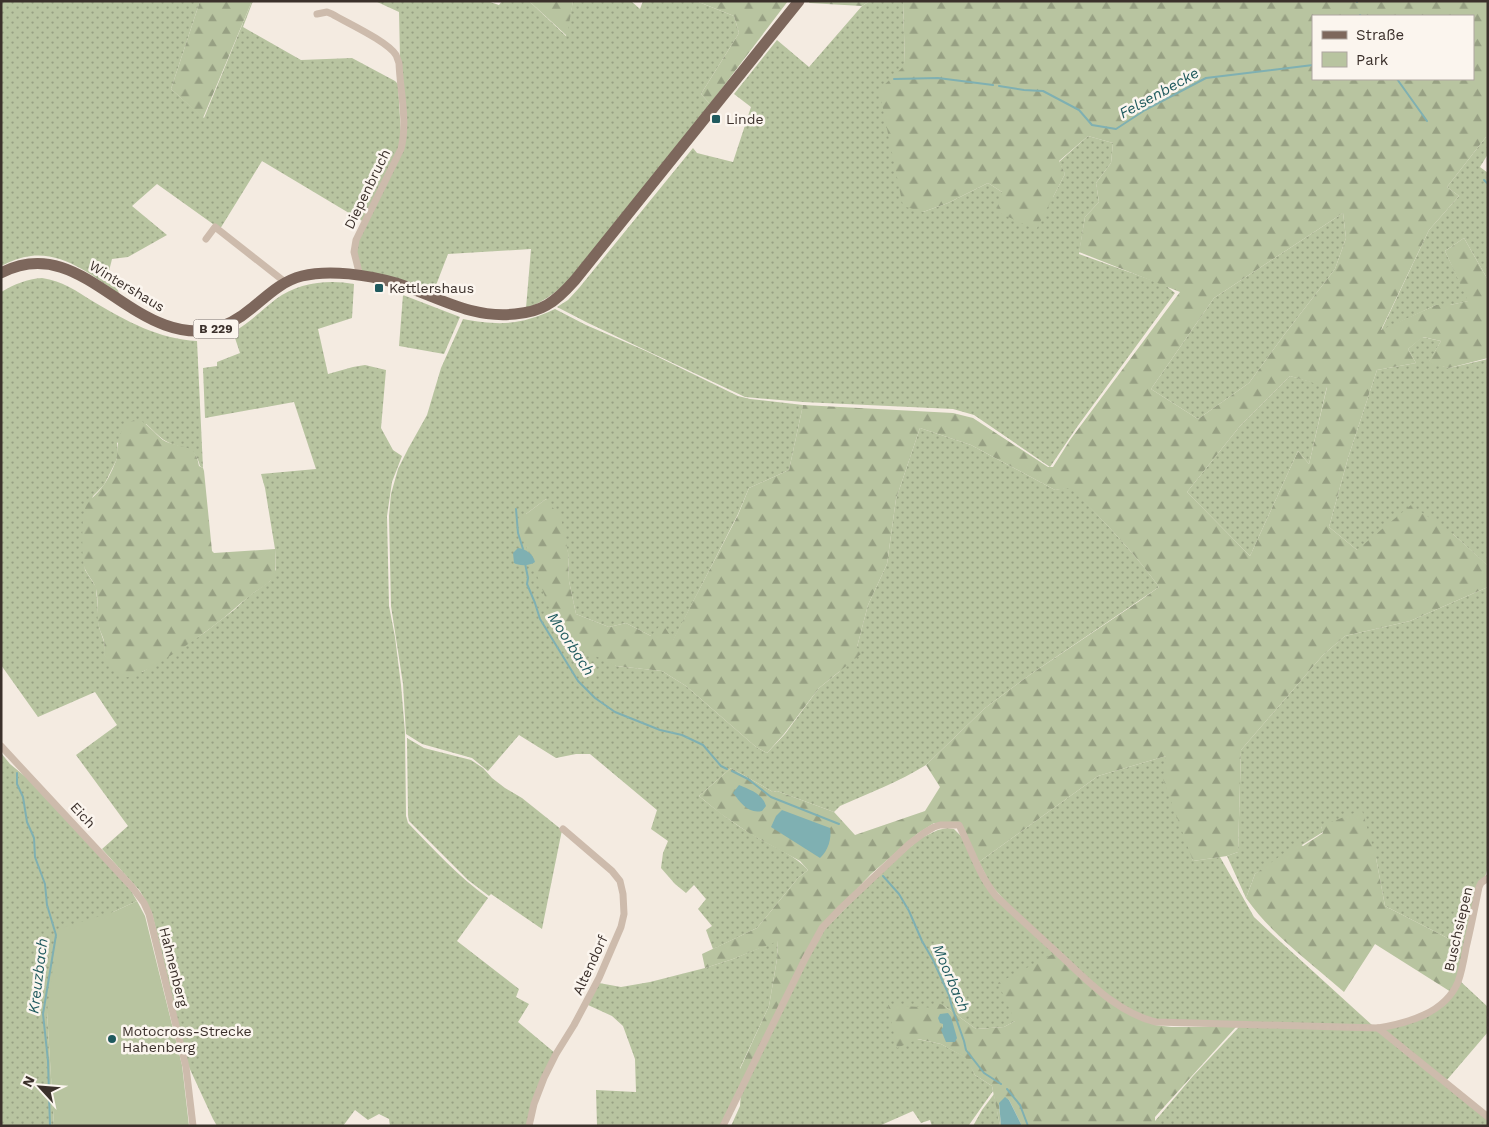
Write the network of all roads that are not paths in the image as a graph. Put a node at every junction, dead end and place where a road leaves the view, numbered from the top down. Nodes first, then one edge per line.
1 (799, 1) edge
2 (317, 14) dead end
3 (206, 239) dead end
4 (1, 273) edge
5 (360, 276) junction
6 (285, 282) junction
7 (1, 746) edge
8 (563, 829) dead end
9 (1488, 878) edge
10 (144, 903) joint
11 (1378, 1028) junction
12 (1488, 1117) edge
13 (193, 1126) edge
14 (529, 1126) edge
15 (723, 1126) edge

1 - 5 main road, Wintershaus / B 229
2 - 5 street, Diepenbruch
3 - 6 street
4 - 6 main road, Wintershaus / B 229
5 - 6 main road, Wintershaus / B 229
7 - 10 street, Eich
8 - 14 street, Altendorf
9 - 11 street, Buschsiepen
10 - 13 street, Hahnenberg
11 - 12 street
11 - 15 street, Buschsiepen

